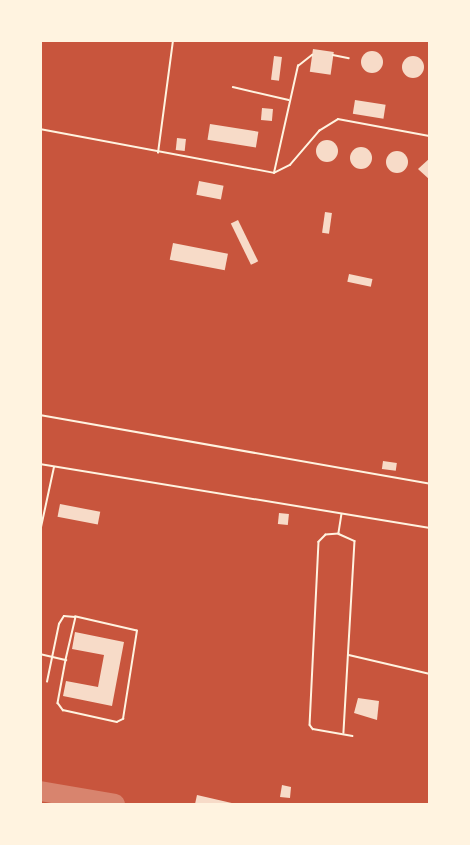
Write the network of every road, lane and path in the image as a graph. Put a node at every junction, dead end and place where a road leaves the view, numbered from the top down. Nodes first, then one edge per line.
1 (173, 40) edge
2 (312, 55) dead end
3 (333, 55) dead end
4 (348, 58) dead end
5 (232, 87) dead end
6 (289, 100) junction
7 (40, 129) edge
8 (429, 136) edge
9 (158, 153) junction
10 (274, 173) junction
11 (40, 415) edge
12 (40, 464) edge
13 (54, 466) junction
14 (429, 483) edge
15 (342, 513) junction
16 (429, 528) edge
17 (40, 532) edge
18 (339, 534) junction
19 (76, 617) junction
20 (40, 654) edge
21 (347, 655) junction
22 (52, 657) junction
23 (66, 660) junction
24 (429, 674) edge
25 (47, 682) dead end
26 (344, 734) junction
27 (352, 736) dead end

1 - 9 lane
2 - 6 lane
3 - 4 lane
5 - 6 lane
6 - 10 lane
7 - 9 lane
8 - 10 lane
9 - 10 lane
11 - 14 lane
12 - 13 lane
13 - 15 lane
13 - 17 lane
15 - 16 lane
15 - 18 lane
18 - 21 lane
18 - 26 lane
19 - 22 lane
19 - 23 lane
19 - 23 lane
20 - 22 lane
21 - 24 lane
21 - 26 lane
22 - 23 lane
22 - 25 lane
26 - 27 lane

